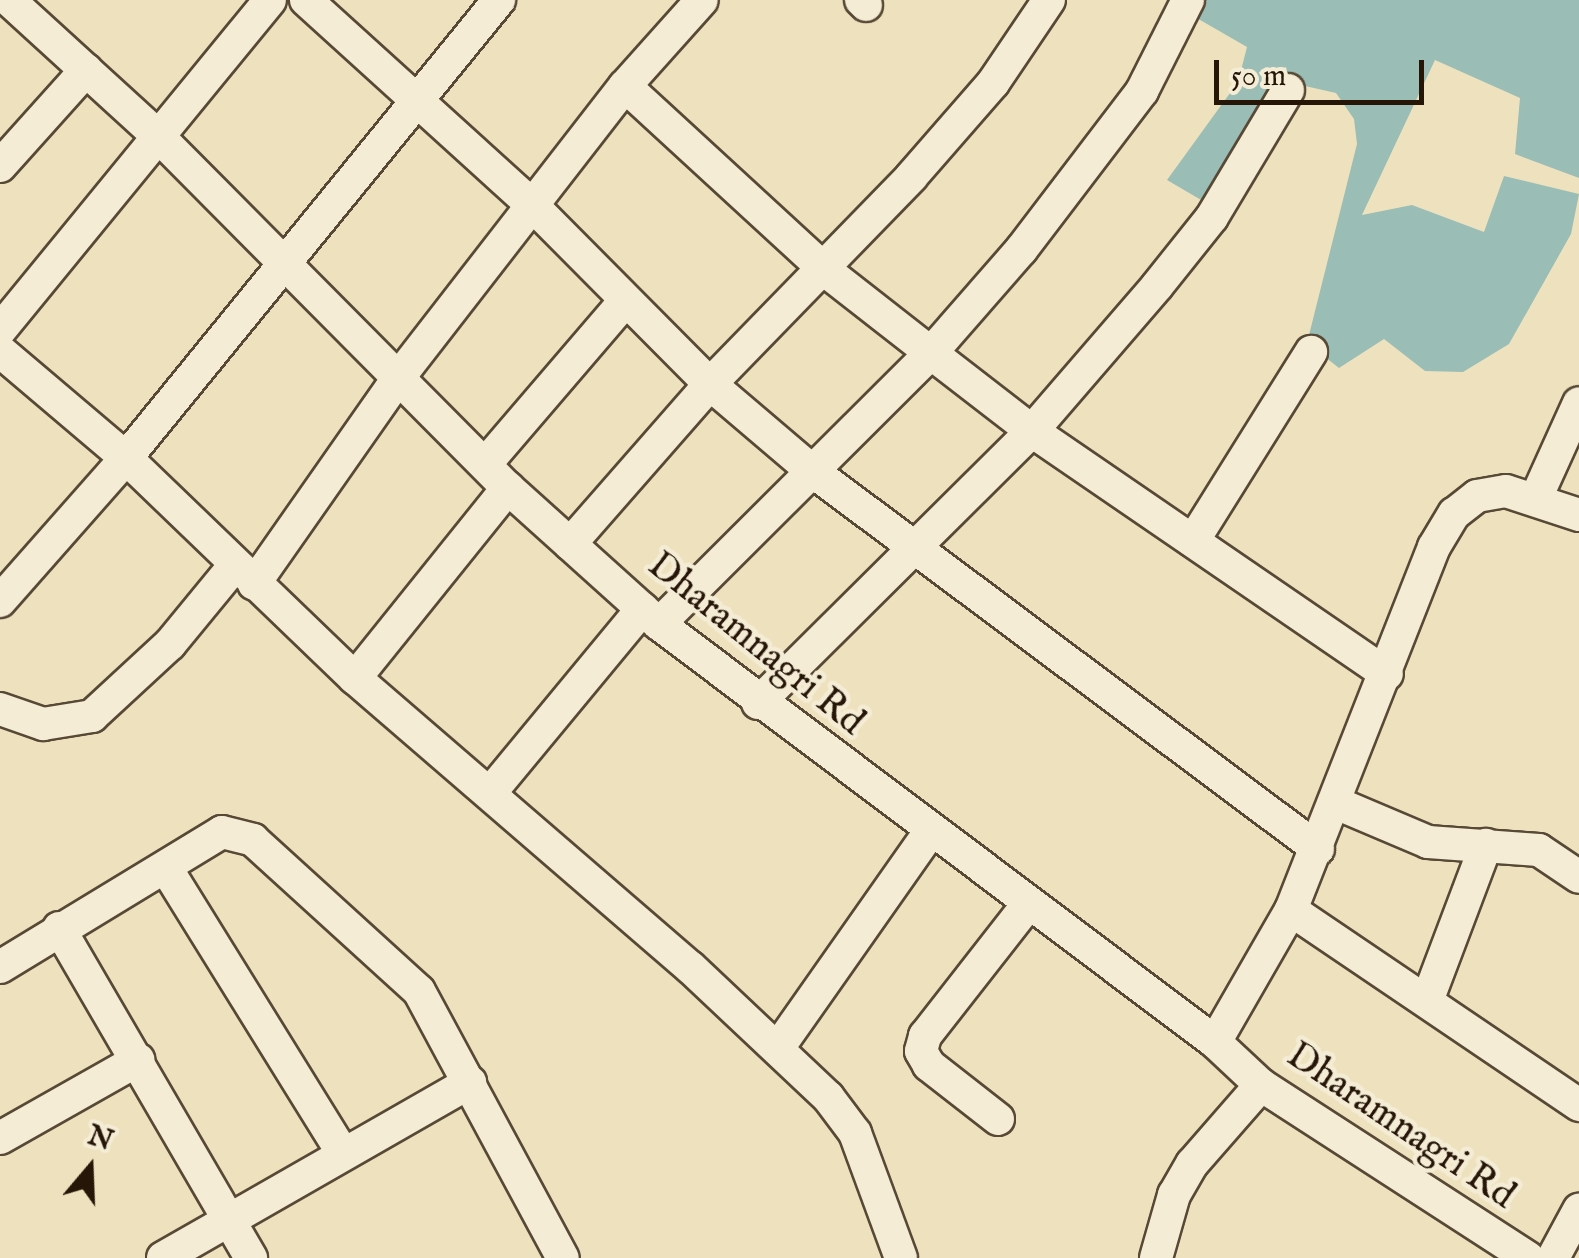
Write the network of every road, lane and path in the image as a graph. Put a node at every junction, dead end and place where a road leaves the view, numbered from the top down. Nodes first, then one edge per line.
1 (8, 0) edge
2 (306, 0) edge
3 (499, 0) edge
4 (702, 0) edge
5 (1049, 0) edge
6 (1188, 0) edge
7 (265, 2) edge
8 (86, 70) junction
9 (626, 86) junction
10 (1288, 90) dead end
11 (415, 99) junction
12 (159, 137) junction
13 (0, 166) edge
14 (532, 206) junction
15 (284, 265) junction
16 (826, 271) junction
17 (626, 300) junction
18 (0, 330) edge
19 (0, 350) edge
20 (1310, 352) dead end
21 (930, 353) junction
22 (399, 377) junction
23 (710, 384) junction
24 (1579, 403) edge
25 (1032, 431) junction
26 (126, 458) junction
27 (486, 462) junction
28 (811, 470) junction
29 (508, 488) junction
30 (1536, 498) junction
31 (1579, 515) edge
32 (1193, 542) junction
33 (570, 544) junction
34 (913, 551) junction
35 (245, 574) junction
36 (0, 600) edge
37 (650, 616) junction
38 (1387, 674) junction
39 (355, 678) junction
40 (758, 703) junction
41 (0, 709) edge
42 (490, 793) junction
43 (1336, 804) junction
44 (930, 832) junction
45 (1486, 845) junction
46 (1318, 849) junction
47 (166, 868) junction
48 (1579, 877) edge
49 (1029, 904) junction
50 (1291, 910) junction
51 (59, 928) junction
52 (0, 967) edge
53 (1427, 1001) junction
54 (1215, 1042) junction
55 (778, 1048) junction
56 (138, 1060) junction
57 (470, 1082) junction
58 (1261, 1085) junction
59 (1579, 1105) edge
60 (998, 1119) dead end
61 (0, 1138) edge
62 (344, 1154) junction
63 (1579, 1210) edge
64 (230, 1220) junction
65 (1513, 1254) edge
66 (163, 1258) edge
67 (251, 1258) edge
68 (564, 1258) edge
69 (901, 1258) edge
70 (1156, 1258) edge
71 (1553, 1258) edge

1 - 8 street, Dharamnagri Rd
2 - 11 street
3 - 11 street
4 - 9 street
5 - 16 street
6 - 21 street
7 - 12 street
8 - 12 street, Dharamnagri Rd
8 - 13 street
9 - 14 street
9 - 16 street
10 - 25 street
11 - 14 street
11 - 15 street
12 - 15 street, Dharamnagri Rd
12 - 18 street
14 - 17 street
14 - 22 street
15 - 22 street, Dharamnagri Rd
15 - 26 street
16 - 21 street
16 - 23 street
17 - 23 street
17 - 27 street
19 - 26 street
20 - 32 street
21 - 25 street
21 - 28 street
22 - 27 street, Dharamnagri Rd
22 - 35 street
23 - 28 street
23 - 33 street
24 - 30 street
25 - 32 street
25 - 34 street
26 - 35 street
26 - 36 street
27 - 29 street, Dharamnagri Rd
28 - 34 street
28 - 37 street
29 - 33 street, Dharamnagri Rd
29 - 39 street
30 - 31 street
30 - 38 street
32 - 38 street
33 - 37 street, Dharamnagri Rd
34 - 40 street
34 - 46 street
35 - 39 street
35 - 41 street
37 - 40 street, Dharamnagri Rd
37 - 42 street
38 - 43 street
39 - 42 street
40 - 44 street, Dharamnagri Rd
42 - 55 street
43 - 45 street
43 - 46 street
44 - 49 street, Dharamnagri Rd
44 - 55 street
45 - 48 street
45 - 53 street
46 - 50 street
47 - 51 street
47 - 57 street
47 - 62 street
49 - 54 street, Dharamnagri Rd
49 - 60 street
50 - 53 street
50 - 54 street
51 - 52 street
51 - 56 street
53 - 59 street
54 - 58 street, Dharamnagri Rd
55 - 69 street
56 - 61 street
56 - 64 street
57 - 62 street
57 - 68 street
58 - 65 street, Dharamnagri Rd
58 - 70 street
62 - 64 street
63 - 71 street
64 - 66 street
64 - 67 street

